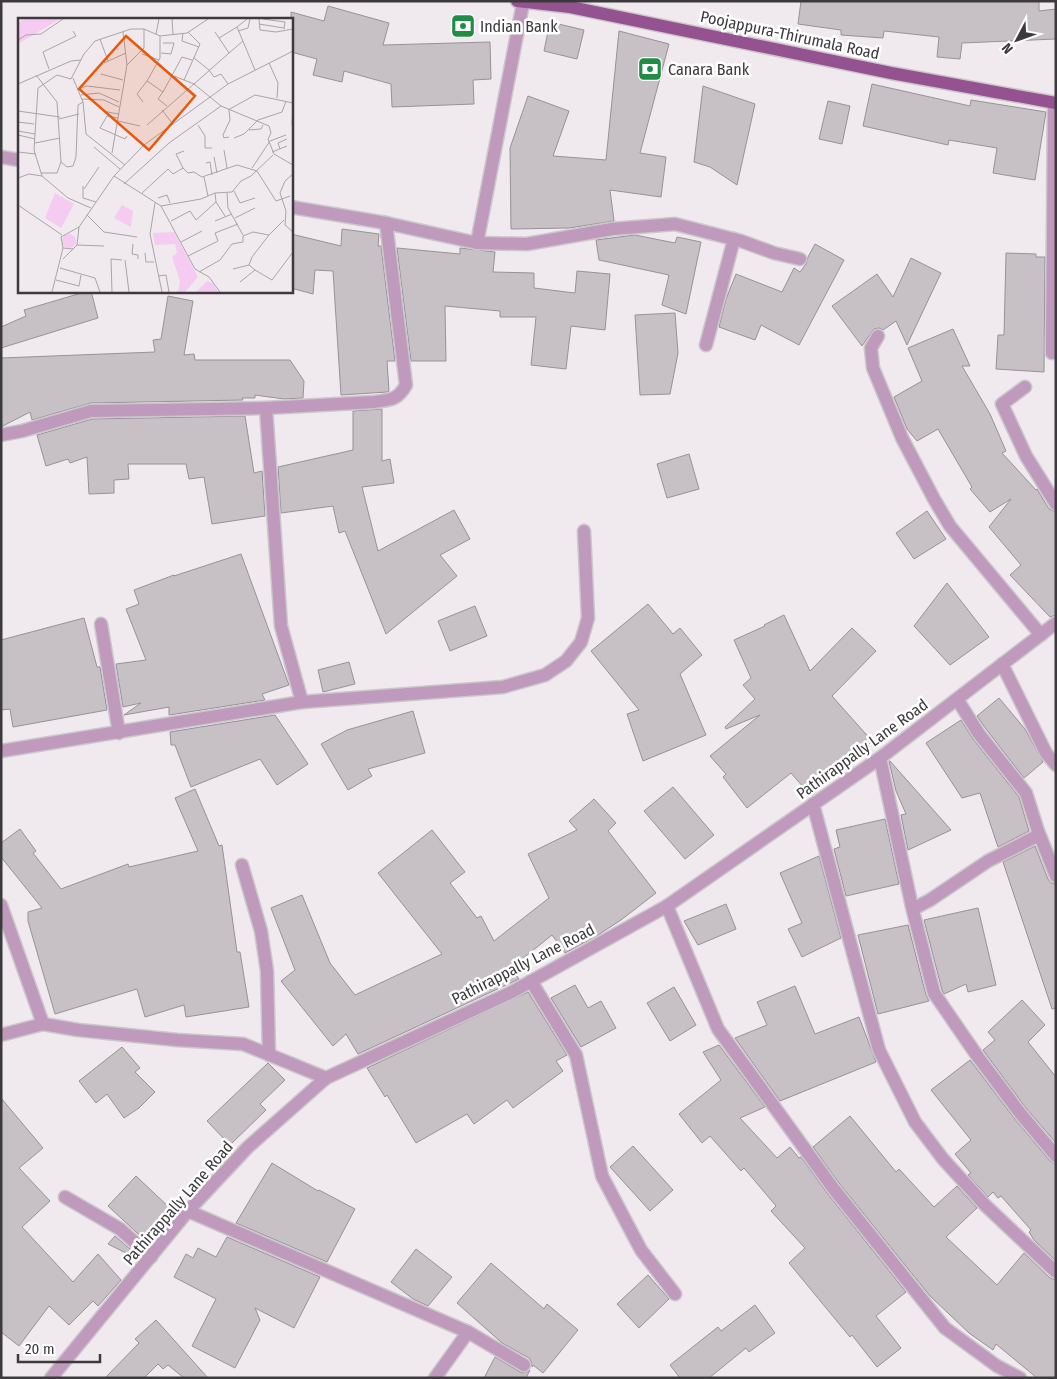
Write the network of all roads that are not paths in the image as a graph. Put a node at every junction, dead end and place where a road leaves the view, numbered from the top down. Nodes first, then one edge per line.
1 (520, 2) edge
2 (1055, 103) edge
3 (1, 157) edge
4 (18, 160) edge
5 (292, 207) edge
6 (386, 223) junction
7 (734, 239) junction
8 (477, 243) junction
9 (800, 259) dead end
10 (878, 336) dead end
11 (706, 345) dead end
12 (1052, 353) dead end
13 (1025, 387) dead end
14 (266, 408) junction
15 (1, 435) edge
16 (1056, 504) edge
17 (584, 532) dead end
18 (1056, 623) edge
19 (102, 624) dead end
20 (1041, 635) junction
21 (1002, 664) junction
22 (957, 699) junction
23 (302, 702) junction
24 (119, 733) junction
25 (1, 751) edge
26 (880, 758) junction
27 (1056, 765) edge
28 (813, 804) junction
29 (1039, 835) junction
30 (242, 865) dead end
31 (1056, 876) edge
32 (1, 905) edge
33 (668, 906) junction
34 (913, 909) junction
35 (532, 981) junction
36 (43, 1024) junction
37 (1, 1035) edge
38 (269, 1055) junction
39 (326, 1078) junction
40 (1056, 1156) edge
41 (65, 1197) dead end
42 (188, 1211) junction
43 (151, 1257) junction
44 (1056, 1272) edge
45 (675, 1294) dead end
46 (468, 1332) junction
47 (524, 1364) dead end
48 (51, 1378) edge
49 (435, 1378) edge
50 (1020, 1378) edge

1 - 2 main road, Poojappura-Thirumala Road
1 - 8 street
2 - 12 street
3 - 4 street
5 - 6 street
6 - 8 street
6 - 14 street
7 - 8 street
7 - 9 street
7 - 11 street
10 - 20 street
13 - 16 street
14 - 15 street
14 - 23 street
17 - 23 street
18 - 20 street, Pathirappally Lane Road
19 - 24 street
20 - 21 street, Pathirappally Lane Road
21 - 22 street, Pathirappally Lane Road
21 - 27 street
22 - 26 street, Pathirappally Lane Road
22 - 29 street
23 - 24 street
24 - 25 street
26 - 28 street, Pathirappally Lane Road
26 - 34 street
28 - 33 street, Pathirappally Lane Road
28 - 44 street
29 - 31 street
29 - 34 street
30 - 38 street
32 - 36 street
33 - 35 street, Pathirappally Lane Road
33 - 50 street
34 - 40 street
35 - 39 street, Pathirappally Lane Road
35 - 45 street
36 - 37 street
36 - 38 street
38 - 39 street
39 - 42 street, Pathirappally Lane Road
41 - 43 street
42 - 43 street, Pathirappally Lane Road
42 - 46 street
43 - 48 street, Pathirappally Lane Road
46 - 47 street
46 - 49 street

